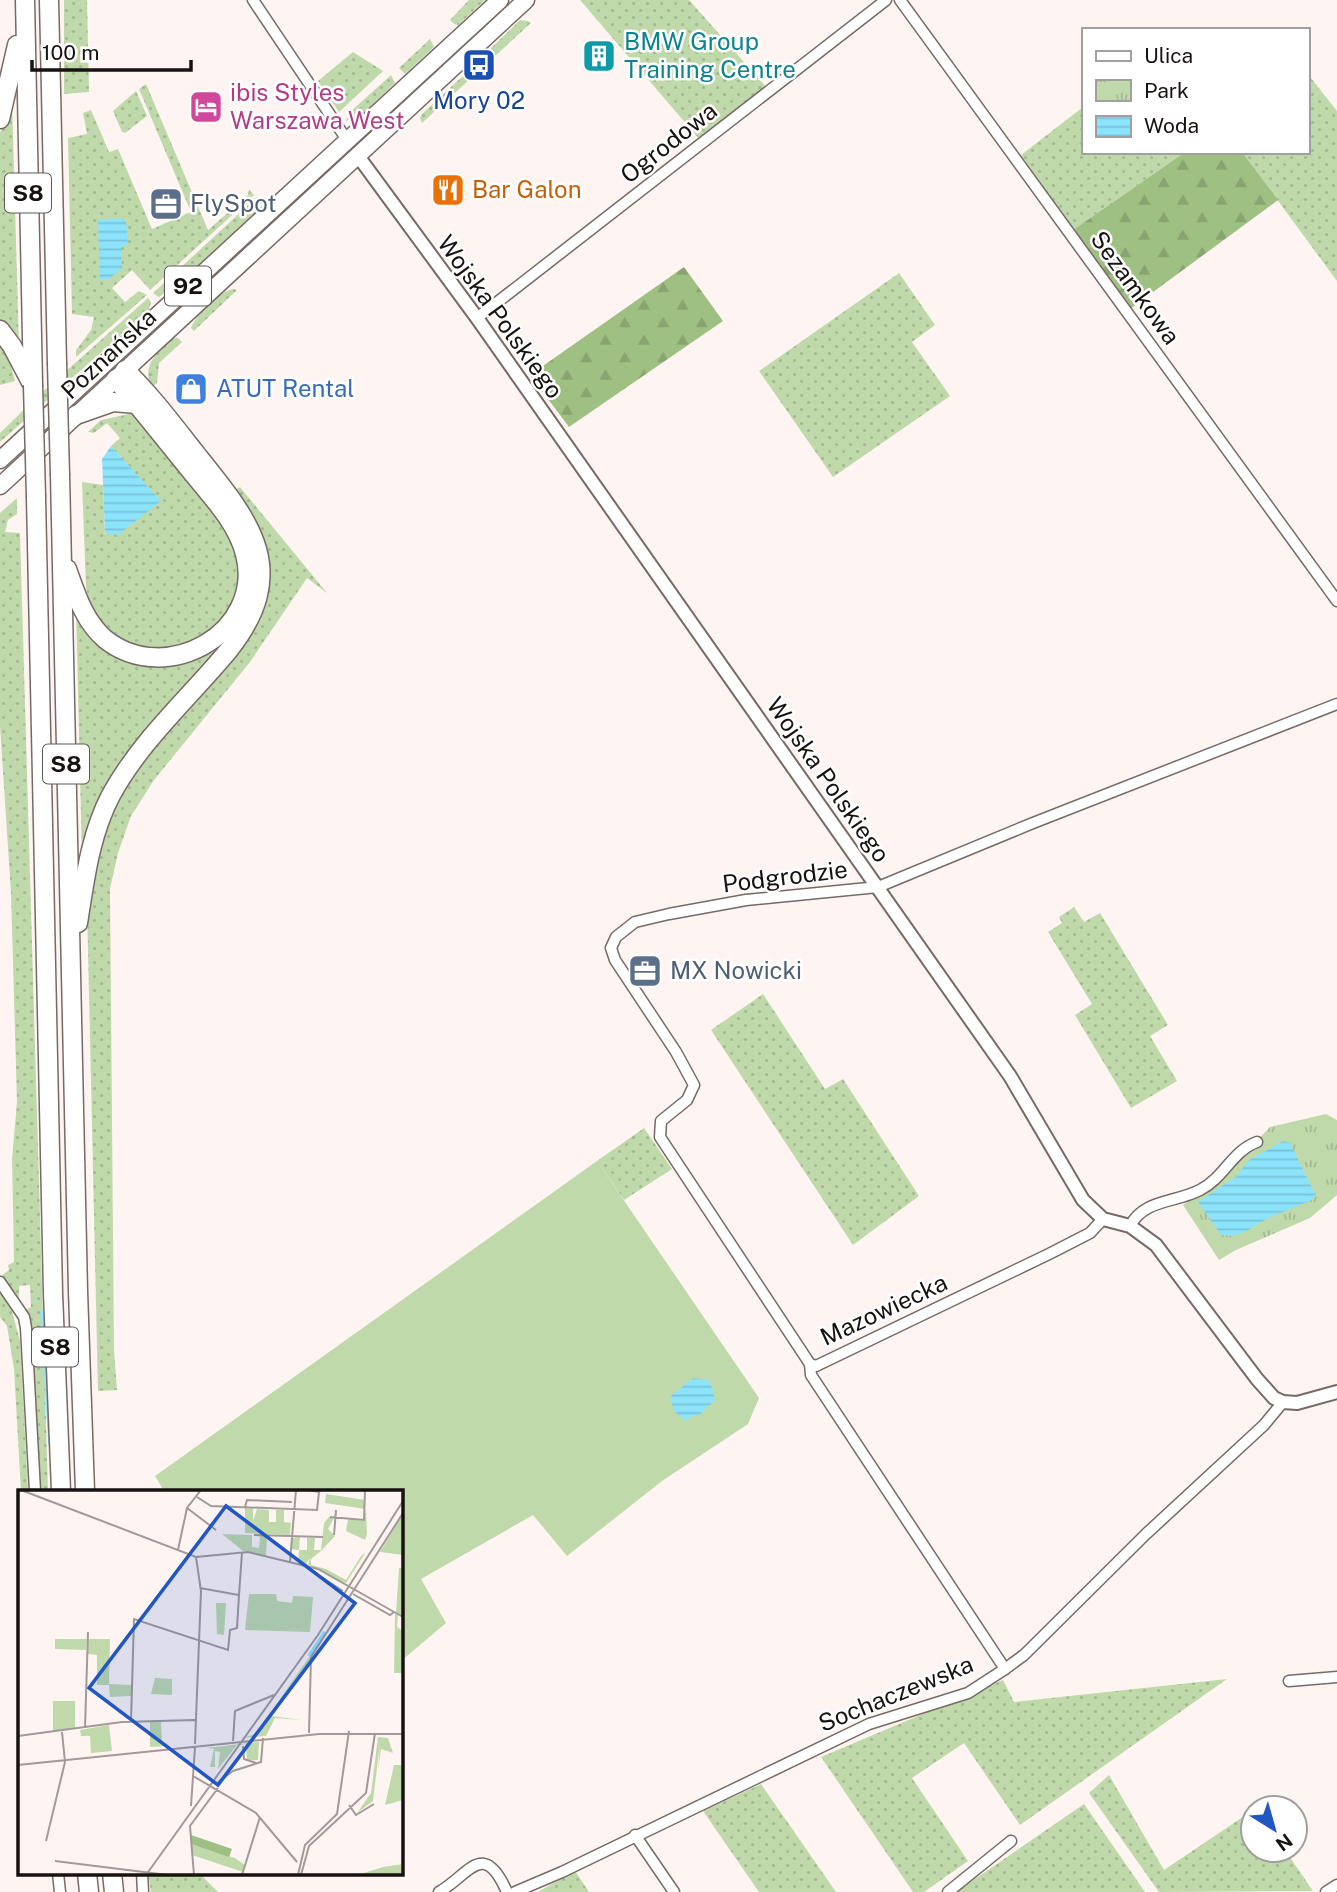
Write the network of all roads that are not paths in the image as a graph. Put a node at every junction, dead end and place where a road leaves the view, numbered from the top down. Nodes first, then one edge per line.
1 (24, 0) edge
2 (49, 0) edge
3 (253, 0) edge
4 (500, 0) edge
5 (526, 0) edge
6 (886, 0) edge
7 (900, 0) edge
8 (0, 119) edge
9 (348, 140) junction
10 (358, 156) junction
11 (477, 318) junction
12 (0, 330) edge
13 (108, 360) junction
14 (121, 374) junction
15 (33, 385) junction
16 (137, 404) junction
17 (76, 415) junction
18 (0, 460) edge
19 (0, 486) edge
20 (62, 556) junction
21 (1337, 601) edge
22 (1337, 704) edge
23 (878, 887) junction
24 (71, 971) junction
25 (660, 1137) joint
26 (1258, 1142) dead end
27 (1103, 1219) junction
28 (1130, 1226) junction
29 (0, 1282) edge
30 (810, 1364) junction
31 (1337, 1392) edge
32 (1283, 1402) junction
33 (35, 1490) edge
34 (61, 1490) edge
35 (85, 1490) edge
36 (1006, 1669) junction
37 (1337, 1677) edge
38 (1289, 1681) dead end
39 (635, 1835) junction
40 (1011, 1841) dead end
41 (58, 1874) edge
42 (88, 1874) edge
43 (113, 1874) edge
44 (142, 1874) edge
45 (1337, 1885) edge
46 (60, 1892) edge
47 (89, 1892) edge
48 (114, 1892) edge
49 (143, 1892) edge
50 (439, 1892) edge
51 (507, 1892) edge
52 (515, 1892) edge
53 (674, 1892) edge
54 (948, 1892) edge
55 (1326, 1892) edge

1 - 8 highway
1 - 15 highway, S8
2 - 20 highway, S8, bridge
3 - 9 street
4 - 9 main road, Poznańska / 92
5 - 10 main road, Poznańska / 92
6 - 11 street, Ogrodowa
7 - 21 street, Sezamkowa
9 - 13 main road, Poznańska / 92
10 - 11 street, Wojska Polskiego
10 - 14 main road, Poznańska / 92
11 - 23 street, Wojska Polskiego
12 - 15 highway
13 - 14 main road
13 - 18 main road, Poznańska / 92
14 - 16 highway
14 - 17 main road, Poznańska / 92
14 - 24 highway
15 - 34 highway, S8, bridge
16 - 17 highway
16 - 20 highway
17 - 19 main road, Poznańska / 92
20 - 24 highway, S8
22 - 23 street, Podgrodzie
23 - 25 street, Podgrodzie
23 - 27 street, Wojska Polskiego
24 - 35 highway, S8
25 - 30 street, Mazowiecka
26 - 28 street
27 - 28 street
27 - 30 street, Mazowiecka
28 - 32 street
29 - 33 street
30 - 36 street
31 - 32 street
32 - 36 street, Sochaczewska
36 - 39 street, Sochaczewska
37 - 38 street
39 - 52 street, Sochaczewska
39 - 53 street
40 - 54 street
41 - 46 street
42 - 47 highway
43 - 48 highway
44 - 49 street
45 - 55 street
50 - 51 street

